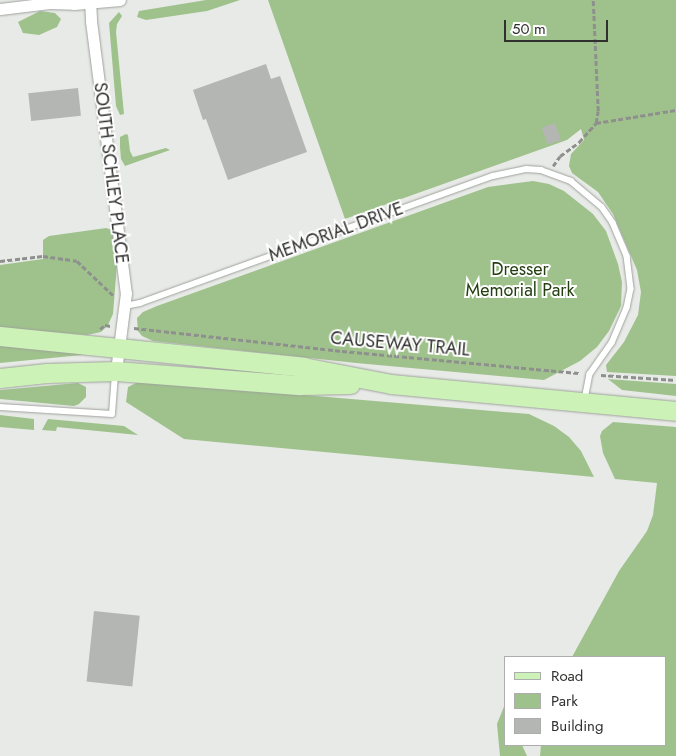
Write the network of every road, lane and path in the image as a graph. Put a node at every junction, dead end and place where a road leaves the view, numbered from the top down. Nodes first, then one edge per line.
1 (120, 0) edge
2 (593, 0) edge
3 (90, 1) edge
4 (0, 9) edge
5 (676, 110) edge
6 (596, 123) junction
7 (550, 172) junction
8 (0, 261) edge
9 (125, 306) junction
10 (122, 327) junction
11 (0, 336) edge
12 (119, 347) junction
13 (116, 371) junction
14 (590, 374) junction
15 (0, 378) edge
16 (676, 380) edge
17 (391, 384) junction
18 (584, 402) junction
19 (0, 406) edge
20 (676, 411) edge

1 - 3 street
2 - 6 path
3 - 4 street
3 - 9 street, SOUTH SCHLEY PLACE
5 - 6 path
6 - 7 path
7 - 9 lane, MEMORIAL DRIVE
7 - 14 lane, MEMORIAL DRIVE
8 - 9 path
9 - 10 street, SOUTH SCHLEY PLACE
10 - 12 street, SOUTH SCHLEY PLACE
10 - 14 path, CAUSEWAY TRAIL
11 - 12 main road
12 - 13 street, SOUTH SCHLEY PLACE
12 - 17 main road
13 - 15 main road
13 - 17 main road
13 - 19 lane
14 - 16 path, CAUSEWAY TRAIL
14 - 18 lane
17 - 18 main road
18 - 20 main road

